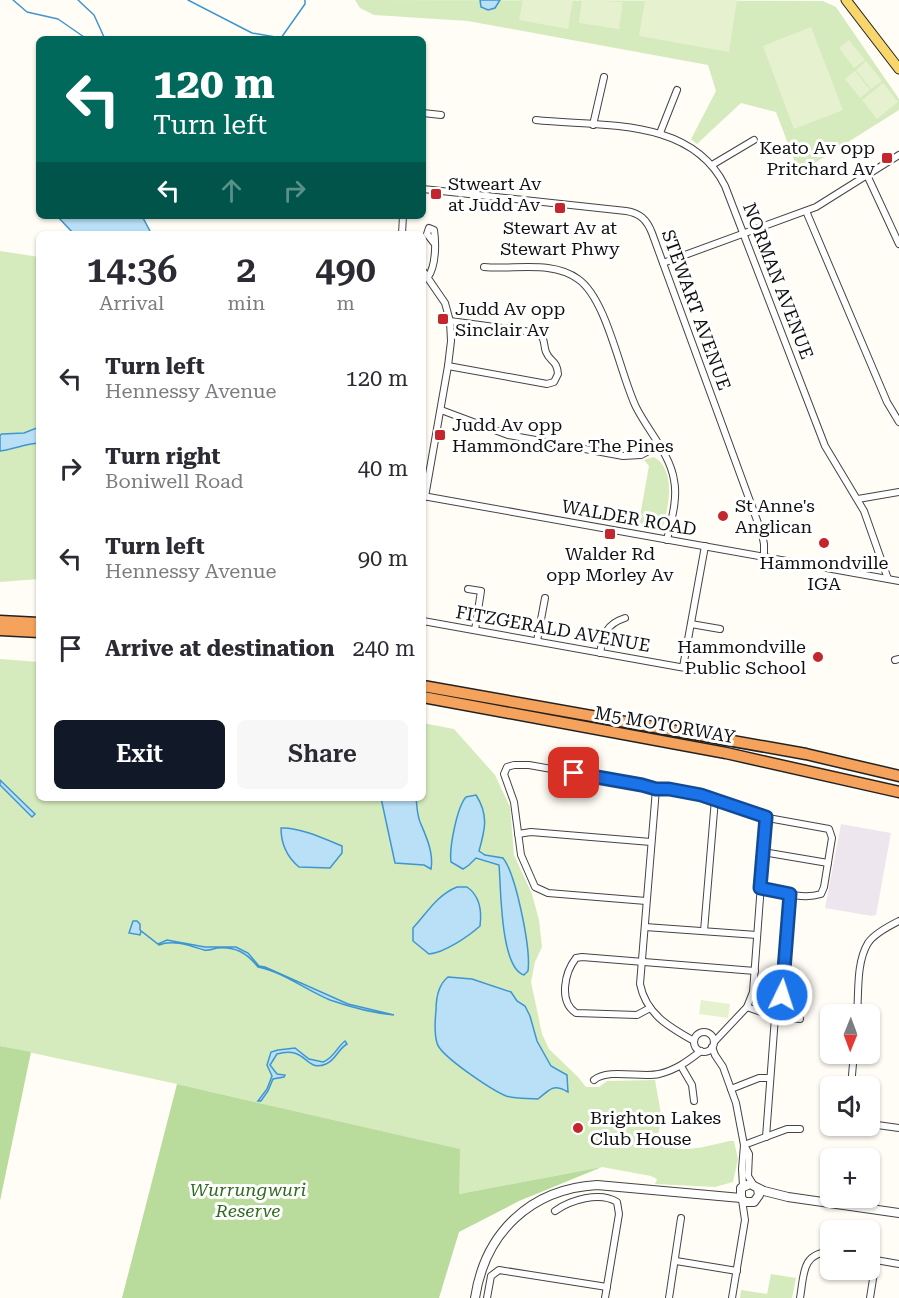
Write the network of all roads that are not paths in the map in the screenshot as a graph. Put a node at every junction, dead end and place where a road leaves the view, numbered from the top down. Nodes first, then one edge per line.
1 (846, 0) edge
2 (899, 69) edge
3 (604, 77) dead end
4 (677, 90) dead end
5 (426, 113) edge
6 (441, 115) dead end
7 (536, 120) dead end
8 (593, 125) junction
9 (660, 133) junction
10 (754, 140) dead end
11 (899, 155) edge
12 (712, 165) junction
13 (867, 175) junction
14 (426, 189) edge
15 (806, 211) junction
16 (743, 233) junction
17 (434, 243) dead end
18 (899, 244) edge
19 (663, 263) junction
20 (484, 267) dead end
21 (586, 272) dead end
22 (426, 275) edge
23 (428, 277) junction
24 (580, 280) junction
25 (450, 321) junction
26 (448, 366) junction
27 (441, 410) junction
28 (899, 422) edge
29 (658, 446) junction
30 (426, 486) edge
31 (899, 492) edge
32 (426, 496) edge
33 (858, 499) junction
34 (667, 540) junction
35 (705, 546) junction
36 (764, 557) junction
37 (888, 579) junction
38 (899, 581) edge
39 (468, 589) dead end
40 (545, 598) dead end
41 (625, 618) dead end
42 (0, 621) edge
43 (426, 622) edge
44 (36, 623) edge
45 (691, 624) junction
46 (720, 629) dead end
47 (0, 630) edge
48 (475, 630) junction
49 (36, 632) edge
50 (537, 641) junction
51 (600, 652) junction
52 (683, 668) junction
53 (713, 672) dead end
54 (426, 687) edge
55 (426, 698) edge
56 (899, 776) edge
57 (656, 789) junction
58 (899, 792) edge
59 (715, 799) junction
60 (766, 817) junction
61 (518, 834) junction
62 (651, 842) junction
63 (763, 852) junction
64 (828, 863) junction
65 (760, 888) junction
66 (790, 894) junction
67 (646, 901) junction
68 (899, 921) edge
69 (645, 927) junction
70 (704, 931) junction
71 (757, 936) junction
72 (642, 962) junction
73 (755, 971) junction
74 (858, 1004) edge
75 (747, 1006) junction
76 (650, 1008) junction
77 (778, 1017) junction
78 (800, 1019) dead end
79 (729, 1028) junction
80 (680, 1033) junction
81 (708, 1033) junction
82 (698, 1034) junction
83 (694, 1042) junction
84 (713, 1044) junction
85 (704, 1052) junction
86 (715, 1055) junction
87 (683, 1064) junction
88 (770, 1078) junction
89 (594, 1080) dead end
90 (731, 1089) junction
91 (694, 1101) dead end
92 (880, 1125) edge
93 (899, 1128) edge
94 (800, 1129) dead end
95 (766, 1137) junction
96 (744, 1145) junction
97 (755, 1186) junction
98 (742, 1187) junction
99 (721, 1195) junction
100 (788, 1197) junction
101 (742, 1199) junction
102 (755, 1201) junction
103 (555, 1211) dead end
104 (899, 1214) edge
105 (681, 1218) dead end
106 (745, 1220) junction
107 (809, 1248) dead end
108 (820, 1254) edge
109 (813, 1256) junction
110 (880, 1260) edge
111 (676, 1261) junction
112 (899, 1264) edge
113 (737, 1271) junction
114 (871, 1280) edge
115 (607, 1287) junction
116 (475, 1298) edge
117 (486, 1298) edge
118 (605, 1298) edge
119 (669, 1298) edge
120 (732, 1298) edge
121 (800, 1298) edge
122 (870, 1298) edge

1 - 2 main road
3 - 8 street
4 - 9 street
5 - 6 street
7 - 8 street, NORMAN AVENUE
8 - 9 street, NORMAN AVENUE
9 - 12 street, NORMAN AVENUE
10 - 12 street
11 - 13 street
12 - 16 street, NORMAN AVENUE
13 - 15 street
13 - 18 street
14 - 19 street, STEWART AVENUE
15 - 16 street
15 - 28 street
16 - 19 street
16 - 33 street, NORMAN AVENUE
17 - 23 street
19 - 36 street, STEWART AVENUE
20 - 24 street
21 - 24 street
22 - 23 street
23 - 25 street
24 - 29 street
25 - 26 street
25 - 26 street
26 - 27 street
27 - 29 street
27 - 30 street
29 - 34 street
31 - 33 street
32 - 34 street, WALDER ROAD
33 - 37 street, NORMAN AVENUE
34 - 35 street, WALDER ROAD
35 - 36 street, WALDER ROAD
35 - 45 street
36 - 37 street, WALDER ROAD
37 - 38 street, WALDER ROAD
39 - 48 street
40 - 50 street
41 - 51 street
42 - 44 highway
43 - 48 street, FITZGERALD AVENUE
45 - 46 street
45 - 52 street
47 - 49 highway
48 - 50 street, FITZGERALD AVENUE
50 - 51 street, FITZGERALD AVENUE
51 - 52 street, FITZGERALD AVENUE
52 - 53 street, FITZGERALD AVENUE
54 - 56 highway, M5 MOTORWAY
55 - 58 highway, M5 MOTORWAY
57 - 59 street
57 - 61 street
57 - 62 street
59 - 60 street
59 - 70 street
60 - 63 street
60 - 64 street
61 - 62 street
61 - 67 street
62 - 67 street
63 - 64 street
63 - 65 street
64 - 66 street
65 - 66 street
65 - 71 street
66 - 77 street
67 - 69 street
68 - 74 street
69 - 70 street
69 - 72 street
70 - 71 street
71 - 73 street
72 - 73 street
72 - 76 street
72 - 76 street
73 - 75 street
75 - 77 street
75 - 79 street
76 - 80 street
77 - 78 street
77 - 88 street
79 - 81 street
79 - 84 street
80 - 82 street
80 - 83 street
81 - 82 street
81 - 84 street
82 - 83 street
83 - 85 street
83 - 87 street
84 - 85 street
84 - 86 street
85 - 86 street
85 - 87 street
86 - 90 street
87 - 89 street
87 - 91 street
88 - 90 street
88 - 95 street
90 - 96 street
92 - 93 street
94 - 95 street
95 - 96 street
96 - 97 street
96 - 98 street
97 - 98 street
97 - 100 street
97 - 102 street
98 - 99 street
98 - 101 street
99 - 101 street
99 - 116 street
100 - 102 street
100 - 104 street
101 - 102 street
101 - 106 street
102 - 106 street
103 - 115 street
105 - 111 street
106 - 113 street
107 - 109 street
108 - 109 street
109 - 121 street
110 - 112 street
111 - 113 street
111 - 119 street
113 - 120 street
114 - 122 street
115 - 117 street
115 - 118 street

